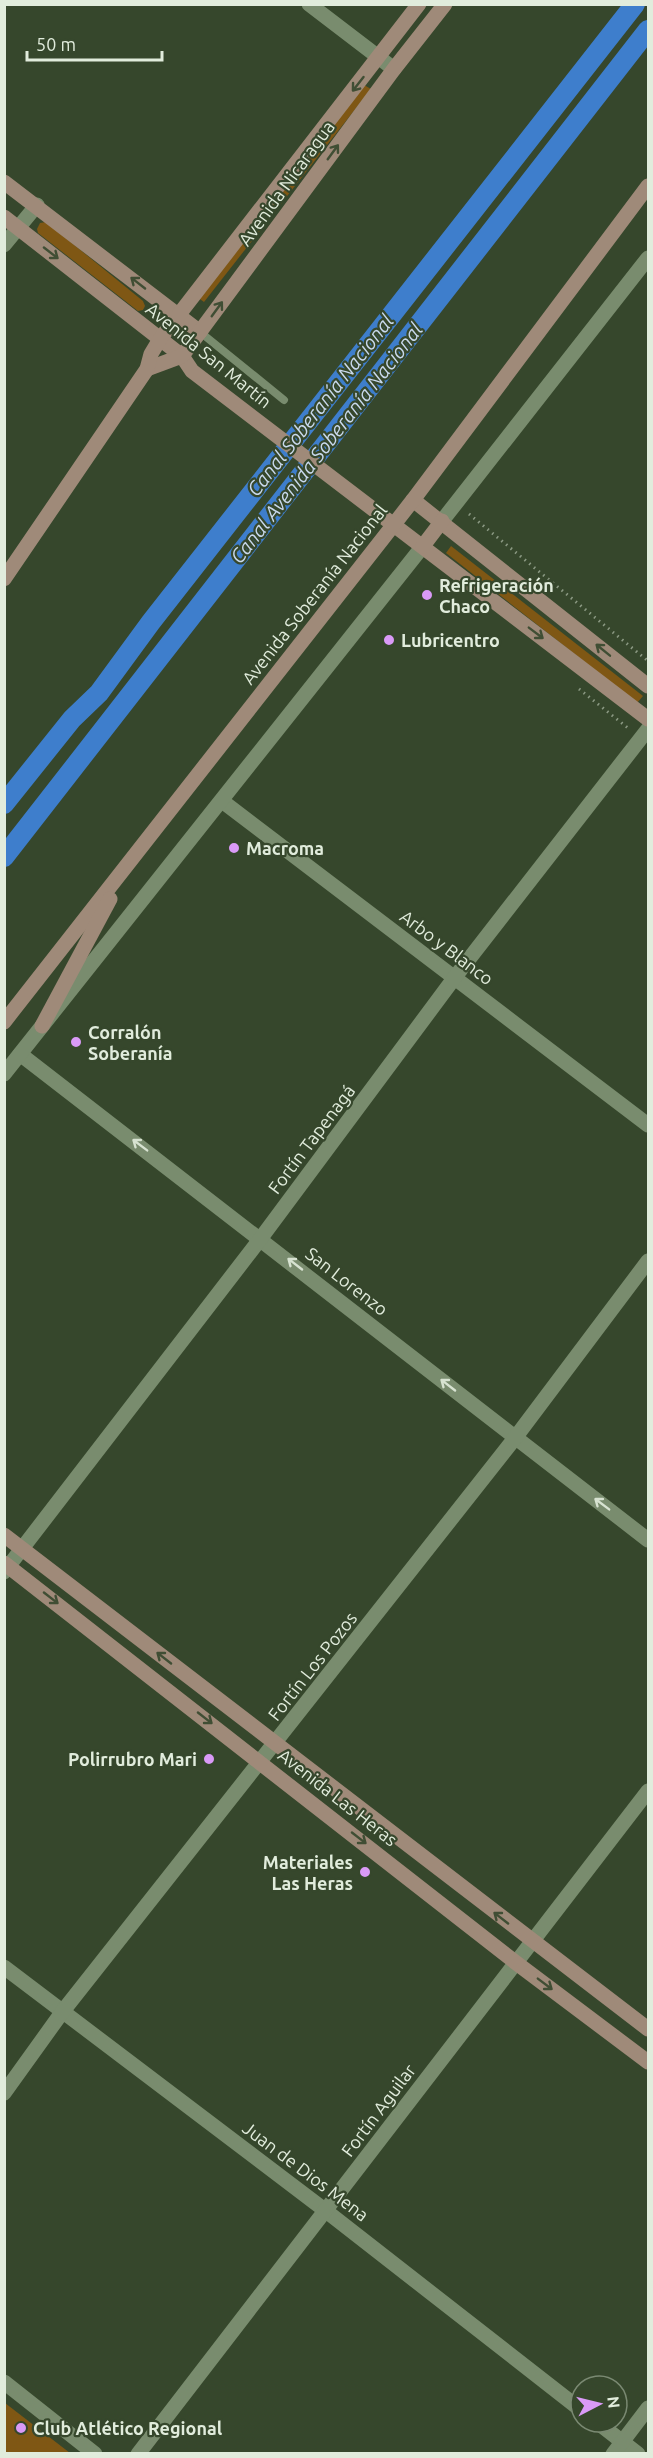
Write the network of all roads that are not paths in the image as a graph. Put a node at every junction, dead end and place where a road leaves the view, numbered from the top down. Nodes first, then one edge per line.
1 (309, 4) edge
2 (419, 4) edge
3 (445, 4) edge
4 (378, 58) junction
5 (394, 69) junction
6 (4, 182) edge
7 (648, 186) edge
8 (37, 205) junction
9 (4, 217) edge
10 (18, 227) junction
11 (4, 245) edge
12 (648, 260) edge
13 (178, 315) junction
14 (200, 332) junction
15 (160, 339) junction
16 (182, 356) junction
17 (147, 369) junction
18 (284, 400) dead end
19 (412, 500) junction
20 (442, 521) junction
21 (393, 524) junction
22 (423, 546) junction
23 (4, 579) edge
24 (648, 686) edge
25 (648, 719) edge
26 (648, 729) edge
27 (222, 801) junction
28 (130, 861) junction
29 (455, 977) junction
30 (4, 1022) edge
31 (42, 1026) junction
32 (20, 1054) junction
33 (4, 1074) edge
34 (648, 1125) edge
35 (261, 1238) junction
36 (648, 1261) edge
37 (515, 1438) junction
38 (4, 1535) edge
39 (648, 1540) edge
40 (22, 1549) junction
41 (6, 1567) edge
42 (276, 1744) junction
43 (261, 1761) junction
44 (648, 1791) edge
45 (532, 1941) junction
46 (515, 1962) junction
47 (4, 1967) edge
48 (63, 2011) junction
49 (648, 2029) edge
50 (648, 2062) edge
51 (4, 2093) edge
52 (326, 2211) junction
53 (4, 2382) edge
54 (569, 2401) edge
55 (648, 2408) edge
56 (607, 2434) edge
57 (618, 2448) edge
58 (95, 2454) edge
59 (138, 2454) edge
60 (638, 2454) edge

1 - 4 street
2 - 4 main road, Avenida Nicaragua
3 - 5 main road, Avenida Nicaragua
4 - 5 street
4 -> 13 main road, Avenida Nicaragua
14 -> 5 main road, Avenida Nicaragua
6 - 8 main road, Avenida San Martín
7 - 19 main road, Avenida Soberanía Nacional
8 - 10 street
13 -> 8 main road, Avenida San Martín
9 - 10 main road, Avenida San Martín
10 - 11 street
10 -> 15 main road, Avenida San Martín
12 - 20 street
13 - 14 main road, Avenida San Martín
13 - 15 main road, Avenida Nicaragua
14 - 16 main road, Avenida Nicaragua
14 - 18 lane, Avenida San Martín
15 - 16 main road, Avenida San Martín
15 - 17 main road, Avenida Nicaragua
16 - 17 main road
16 - 21 main road, Avenida San Martín
17 - 23 main road, Avenida Nicaragua
19 - 20 main road
19 - 21 main road, Avenida Soberanía Nacional
20 - 22 main road
24 -> 20 main road
21 - 22 main road, Avenida San Martín
21 - 28 main road, Avenida Soberanía Nacional
22 -> 25 main road, Avenida San Martín
22 - 27 street
26 - 29 street, Fortín Tapenagá
27 - 29 street, Arbo y Blanco
27 - 31 street
28 - 30 main road, Avenida Soberanía Nacional
28 - 31 main road
29 - 34 street, Arbo y Blanco
29 - 35 street, Fortín Tapenagá
31 - 32 street
32 - 33 street
35 -> 32 street, San Lorenzo
37 -> 35 street, San Lorenzo
35 - 40 street, Fortín Tapenagá
36 - 37 street, Fortín Los Pozos
39 -> 37 street, San Lorenzo
37 - 42 street, Fortín Los Pozos
38 - 40 main road, Avenida Las Heras
40 - 41 street, Fortín Tapenagá
42 -> 40 main road, Avenida Las Heras
41 -> 43 main road, Avenida Las Heras
42 - 43 street, Fortín Los Pozos
45 -> 42 main road, Avenida Las Heras
43 -> 46 main road, Avenida Las Heras
43 - 48 street, Fortín Los Pozos
44 - 45 street, Fortín Aguilar
45 - 46 street, Fortín Aguilar
45 - 49 main road, Avenida Las Heras
46 -> 50 main road, Avenida Las Heras
46 - 52 street, Fortín Aguilar
47 - 48 street, Juan de Dios Mena
48 - 51 street, Fortín Los Pozos
48 - 52 street, Juan de Dios Mena
52 - 54 street, Juan de Dios Mena
52 - 59 street, Fortín Aguilar
53 - 58 street
55 - 57 street
56 - 57 street
57 - 60 street

